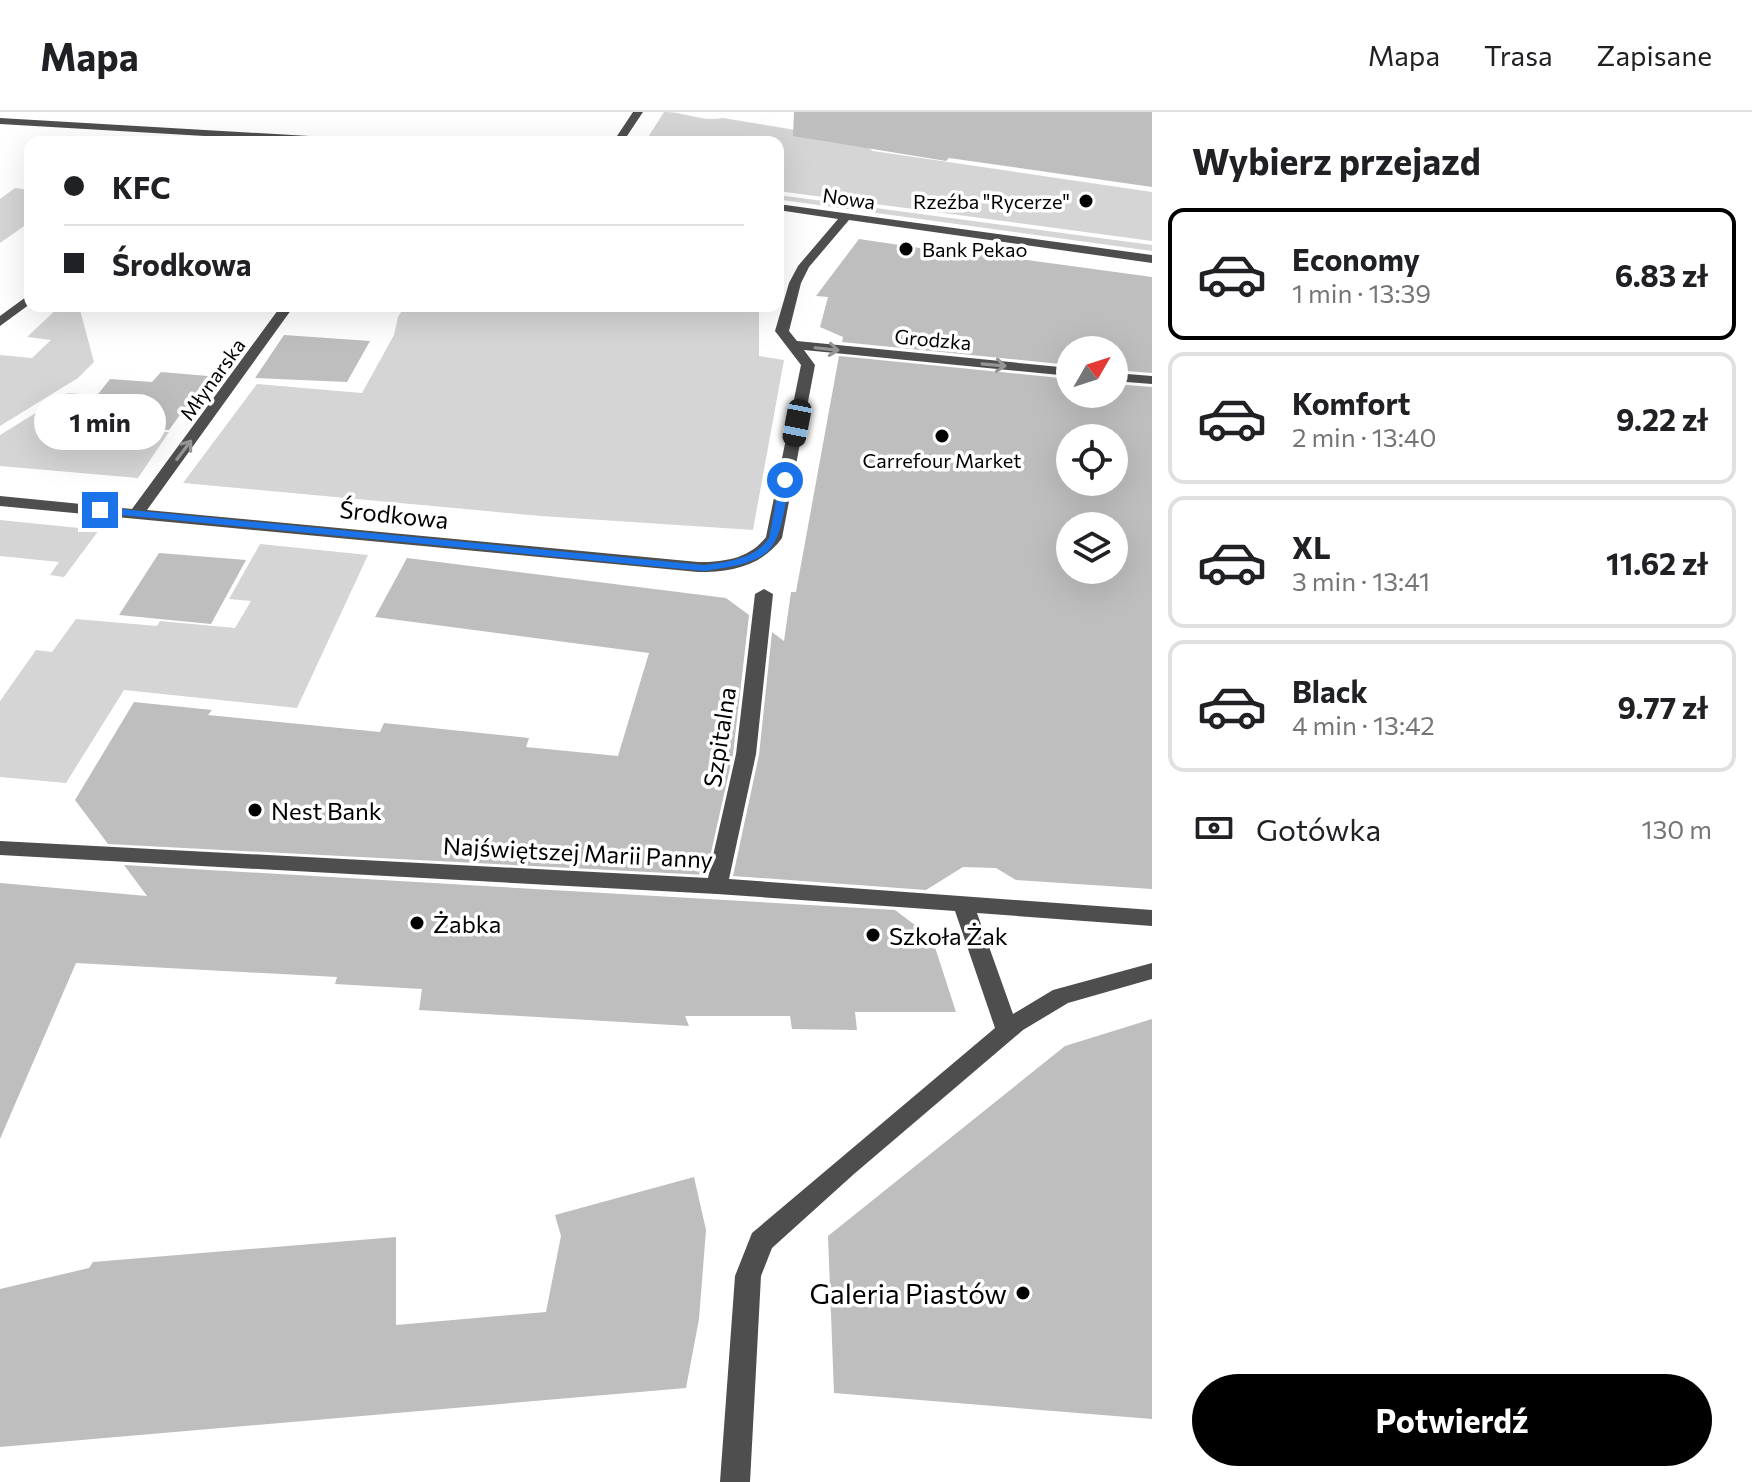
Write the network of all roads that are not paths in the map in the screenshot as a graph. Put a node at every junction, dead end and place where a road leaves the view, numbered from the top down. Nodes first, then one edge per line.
1 (638, 112) edge
2 (0, 121) edge
3 (193, 136) edge
4 (622, 136) edge
5 (784, 208) edge
6 (845, 218) junction
7 (1152, 259) edge
8 (24, 303) edge
9 (284, 312) edge
10 (0, 322) edge
11 (792, 345) junction
12 (1056, 371) edge
13 (1128, 378) edge
14 (1152, 380) edge
15 (0, 501) edge
16 (137, 513) junction
17 (764, 594) dead end
18 (0, 848) edge
19 (717, 886) junction
20 (963, 903) junction
21 (1152, 918) edge
22 (1152, 971) edge
23 (1007, 1030) junction
24 (735, 1482) edge

1 - 4 street
2 - 3 street
5 - 6 street, Nowa
6 - 7 street, Nowa
6 - 11 street
8 - 10 street
16 -> 9 street, Młynarska
11 -> 12 street, Grodzka
11 - 16 street, Środkowa
13 - 14 street
15 - 16 street, Środkowa
17 - 19 street, Szpitalna
18 - 19 street, Najświętszej Marii Panny
19 - 20 street, Najświętszej Marii Panny
20 - 21 street, Najświętszej Marii Panny
20 - 23 street
22 - 23 street
23 - 24 street

